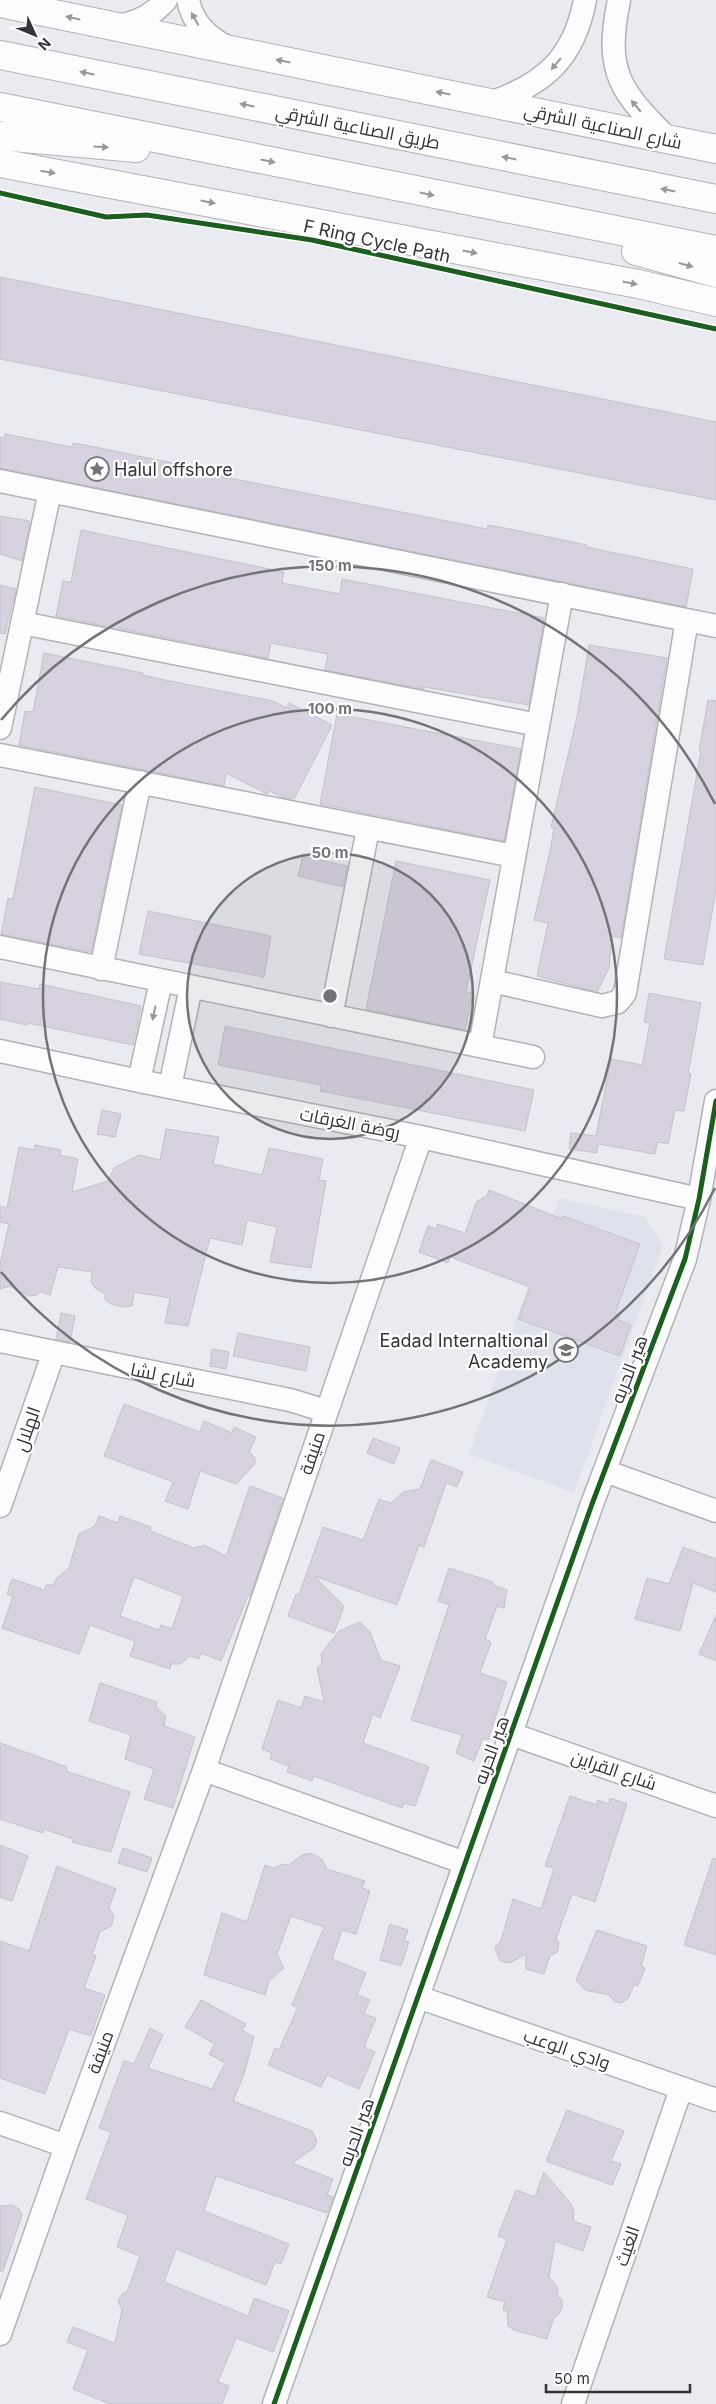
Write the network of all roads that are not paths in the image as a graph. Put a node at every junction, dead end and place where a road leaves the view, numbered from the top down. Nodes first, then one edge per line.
1 (166, 0) edge
2 (188, 0) edge
3 (585, 0) edge
4 (619, 0) edge
5 (0, 3) edge
6 (109, 26) junction
7 (237, 52) junction
8 (0, 55) edge
9 (490, 103) junction
10 (0, 107) edge
11 (0, 136) edge
12 (670, 141) junction
13 (716, 149) edge
14 (220, 151) junction
15 (0, 163) edge
16 (716, 200) edge
17 (488, 206) junction
18 (716, 250) edge
19 (716, 273) edge
20 (716, 302) edge
21 (0, 481) edge
22 (50, 491) junction
23 (562, 594) junction
24 (687, 620) junction
25 (22, 623) junction
26 (716, 626) edge
27 (538, 724) junction
28 (0, 728) edge
29 (0, 754) edge
30 (140, 782) junction
31 (368, 829) junction
32 (514, 856) junction
33 (0, 947) edge
34 (101, 969) junction
35 (161, 981) junction
36 (492, 981) junction
37 (191, 987) junction
38 (331, 1016) junction
39 (480, 1046) junction
40 (0, 1051) edge
41 (533, 1057) dead end
42 (139, 1081) junction
43 (170, 1087) junction
44 (716, 1101) edge
45 (421, 1137) junction
46 (699, 1199) junction
47 (0, 1341) edge
48 (54, 1352) junction
49 (326, 1411) junction
50 (604, 1471) junction
51 (0, 1506) edge
52 (716, 1510) edge
53 (511, 1734) junction
54 (204, 1770) junction
55 (716, 1806) edge
56 (465, 1863) junction
57 (418, 1997) junction
58 (681, 2089) junction
59 (716, 2100) edge
60 (0, 2123) edge
61 (66, 2146) junction
62 (0, 2334) edge
63 (274, 2404) edge
64 (573, 2404) edge

1 - 6 street
7 -> 2 street
3 -> 9 street
12 -> 4 street
6 -> 5 main road
6 - 7 main road
9 -> 7 main road
16 -> 8 main road, طريق الصناعية الشرقي
9 - 12 main road, شارع الصناعية الشرقي
10 - 14 main road
11 -> 14 main road
12 - 13 main road, شارع الصناعية الشرقي
14 -> 17 main road
15 -> 20 main road
17 - 18 main road
17 -> 19 main road
21 - 22 street
22 - 23 street
22 - 25 street
23 - 24 street
23 - 27 street
24 - 26 street
24 - 36 street
25 - 27 street
25 - 28 street
27 - 32 street
29 - 30 street
30 - 31 street
30 - 34 street
31 - 32 street
31 - 38 street
32 - 36 street
33 - 34 street
34 - 35 street
35 - 37 street
35 -> 42 street
36 - 39 street
37 - 38 street
37 - 43 street
38 - 39 street
39 - 41 street
40 - 42 street, روضة الغرقات
42 - 43 street, روضة الغرقات
43 - 45 street, روضة الغرقات
44 - 46 street, هير الحربه
45 - 46 street, روضة الغرقات
45 - 49 street, منيفة
46 - 50 street, هير الحربه
47 - 48 street, شارع لشا
48 - 49 street, شارع لشا
48 - 51 street, الهلال
49 - 54 street, منيفة
50 - 52 street
50 - 53 street, هير الحربه
53 - 55 street, شارع القراين
53 - 56 street, هير الحربه
54 - 56 street
54 - 61 street, منيفة
56 - 57 street, هير الحربه
57 - 58 street, وادي الوعب
57 - 63 street, هير الحربه
58 - 59 street, وادي الوعب
58 - 64 street, الغيث
60 - 61 street
61 - 62 street, منيفة

